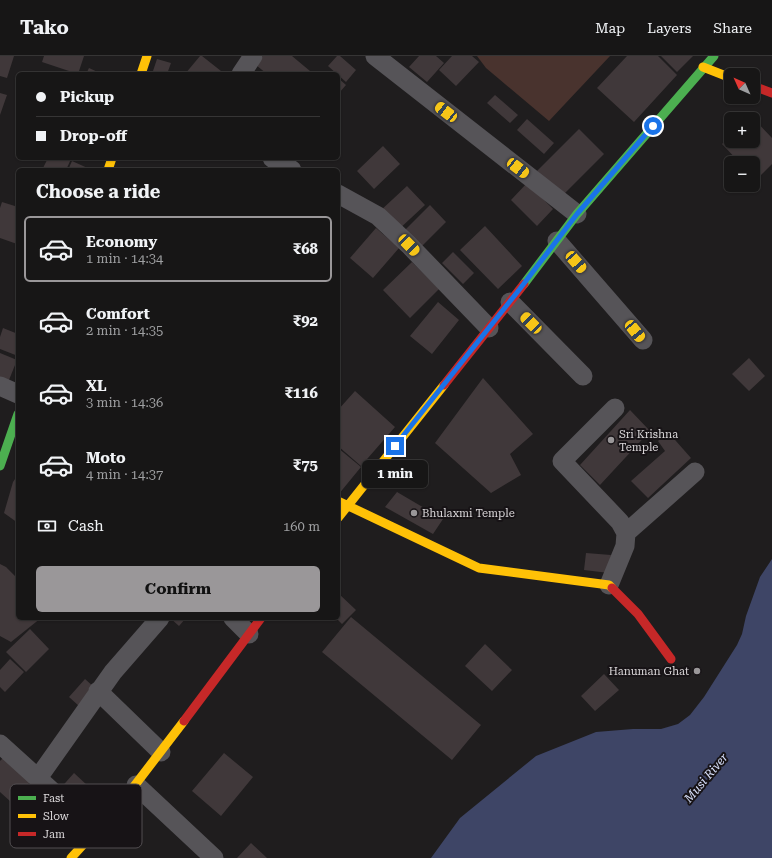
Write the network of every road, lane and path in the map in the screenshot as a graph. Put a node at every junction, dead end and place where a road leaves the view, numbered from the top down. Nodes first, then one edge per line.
1 (147, 56) edge
2 (253, 56) edge
3 (375, 56) edge
4 (714, 56) edge
5 (703, 67) junction
6 (142, 72) edge
7 (242, 72) edge
8 (724, 75) edge
9 (760, 89) edge
10 (772, 93) edge
11 (275, 160) edge
12 (289, 168) edge
13 (340, 195) edge
14 (577, 214) junction
15 (558, 241) junction
16 (510, 302) junction
17 (489, 328) junction
18 (642, 340) dead end
19 (583, 376) dead end
20 (0, 386) edge
21 (16, 393) edge
22 (615, 408) dead end
23 (16, 425) edge
24 (0, 466) edge
25 (695, 472) dead end
26 (340, 502) edge
27 (348, 504) junction
28 (340, 515) edge
29 (626, 533) junction
30 (609, 585) junction
31 (158, 620) edge
32 (235, 620) edge
33 (260, 620) edge
34 (249, 634) junction
35 (671, 659) dead end
36 (98, 691) junction
37 (0, 744) edge
38 (161, 752) junction
39 (38, 778) junction
40 (45, 784) edge
41 (137, 784) edge
42 (142, 791) edge
43 (80, 848) edge
44 (209, 856) edge
45 (71, 858) edge

1 - 6 main road
2 - 7 street
3 - 14 street
4 - 5 main road
5 - 8 main road
5 - 14 main road
9 - 10 main road
11 - 12 street
13 - 17 street
14 - 15 main road
15 - 16 main road
15 - 18 street
16 - 17 main road
16 - 19 street
17 - 27 main road
20 - 21 street
22 - 29 street
23 - 24 main road
25 - 29 street
26 - 27 main road
27 - 28 main road
27 - 30 main road
29 - 30 street
30 - 35 main road
31 - 36 street
32 - 34 street
33 - 34 main road
34 - 38 main road
36 - 38 street
36 - 39 street
37 - 39 street
38 - 41 main road
39 - 40 street
42 - 44 street
43 - 45 main road

